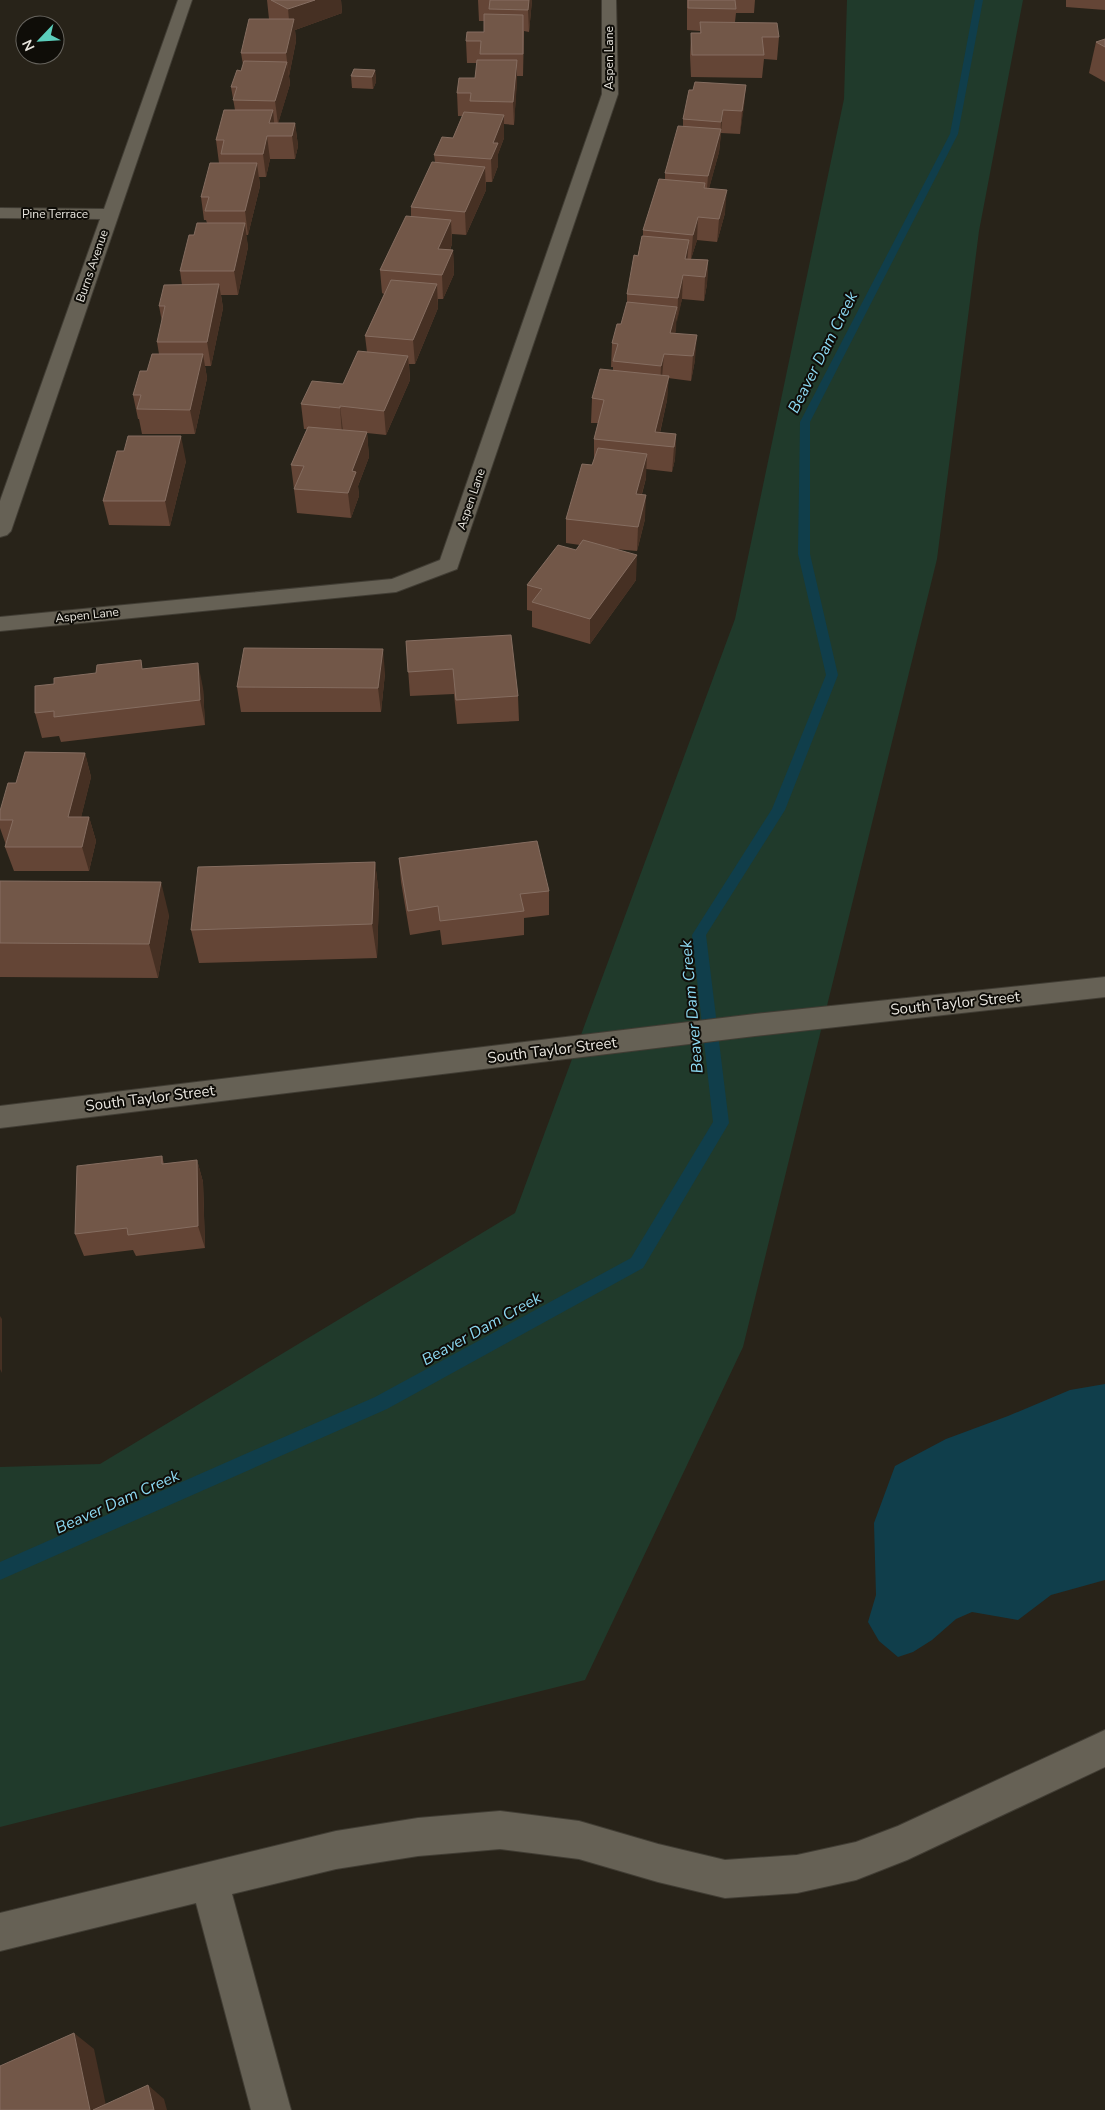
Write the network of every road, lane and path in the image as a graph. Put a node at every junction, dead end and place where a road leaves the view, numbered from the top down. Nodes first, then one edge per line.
1 (185, 0) edge
2 (609, 0) edge
3 (0, 213) edge
4 (110, 214) junction
5 (0, 532) edge
6 (0, 624) edge
7 (1105, 987) edge
8 (0, 1117) edge
9 (1105, 1748) edge
10 (209, 1881) junction
11 (0, 1932) edge
12 (271, 2110) edge

1 - 4 street, Burns Avenue
2 - 6 street, Aspen Lane
3 - 4 street, Pine Terrace
4 - 5 street, Burns Avenue
7 - 8 street, South Taylor Street
9 - 10 street
10 - 11 street
10 - 12 street

